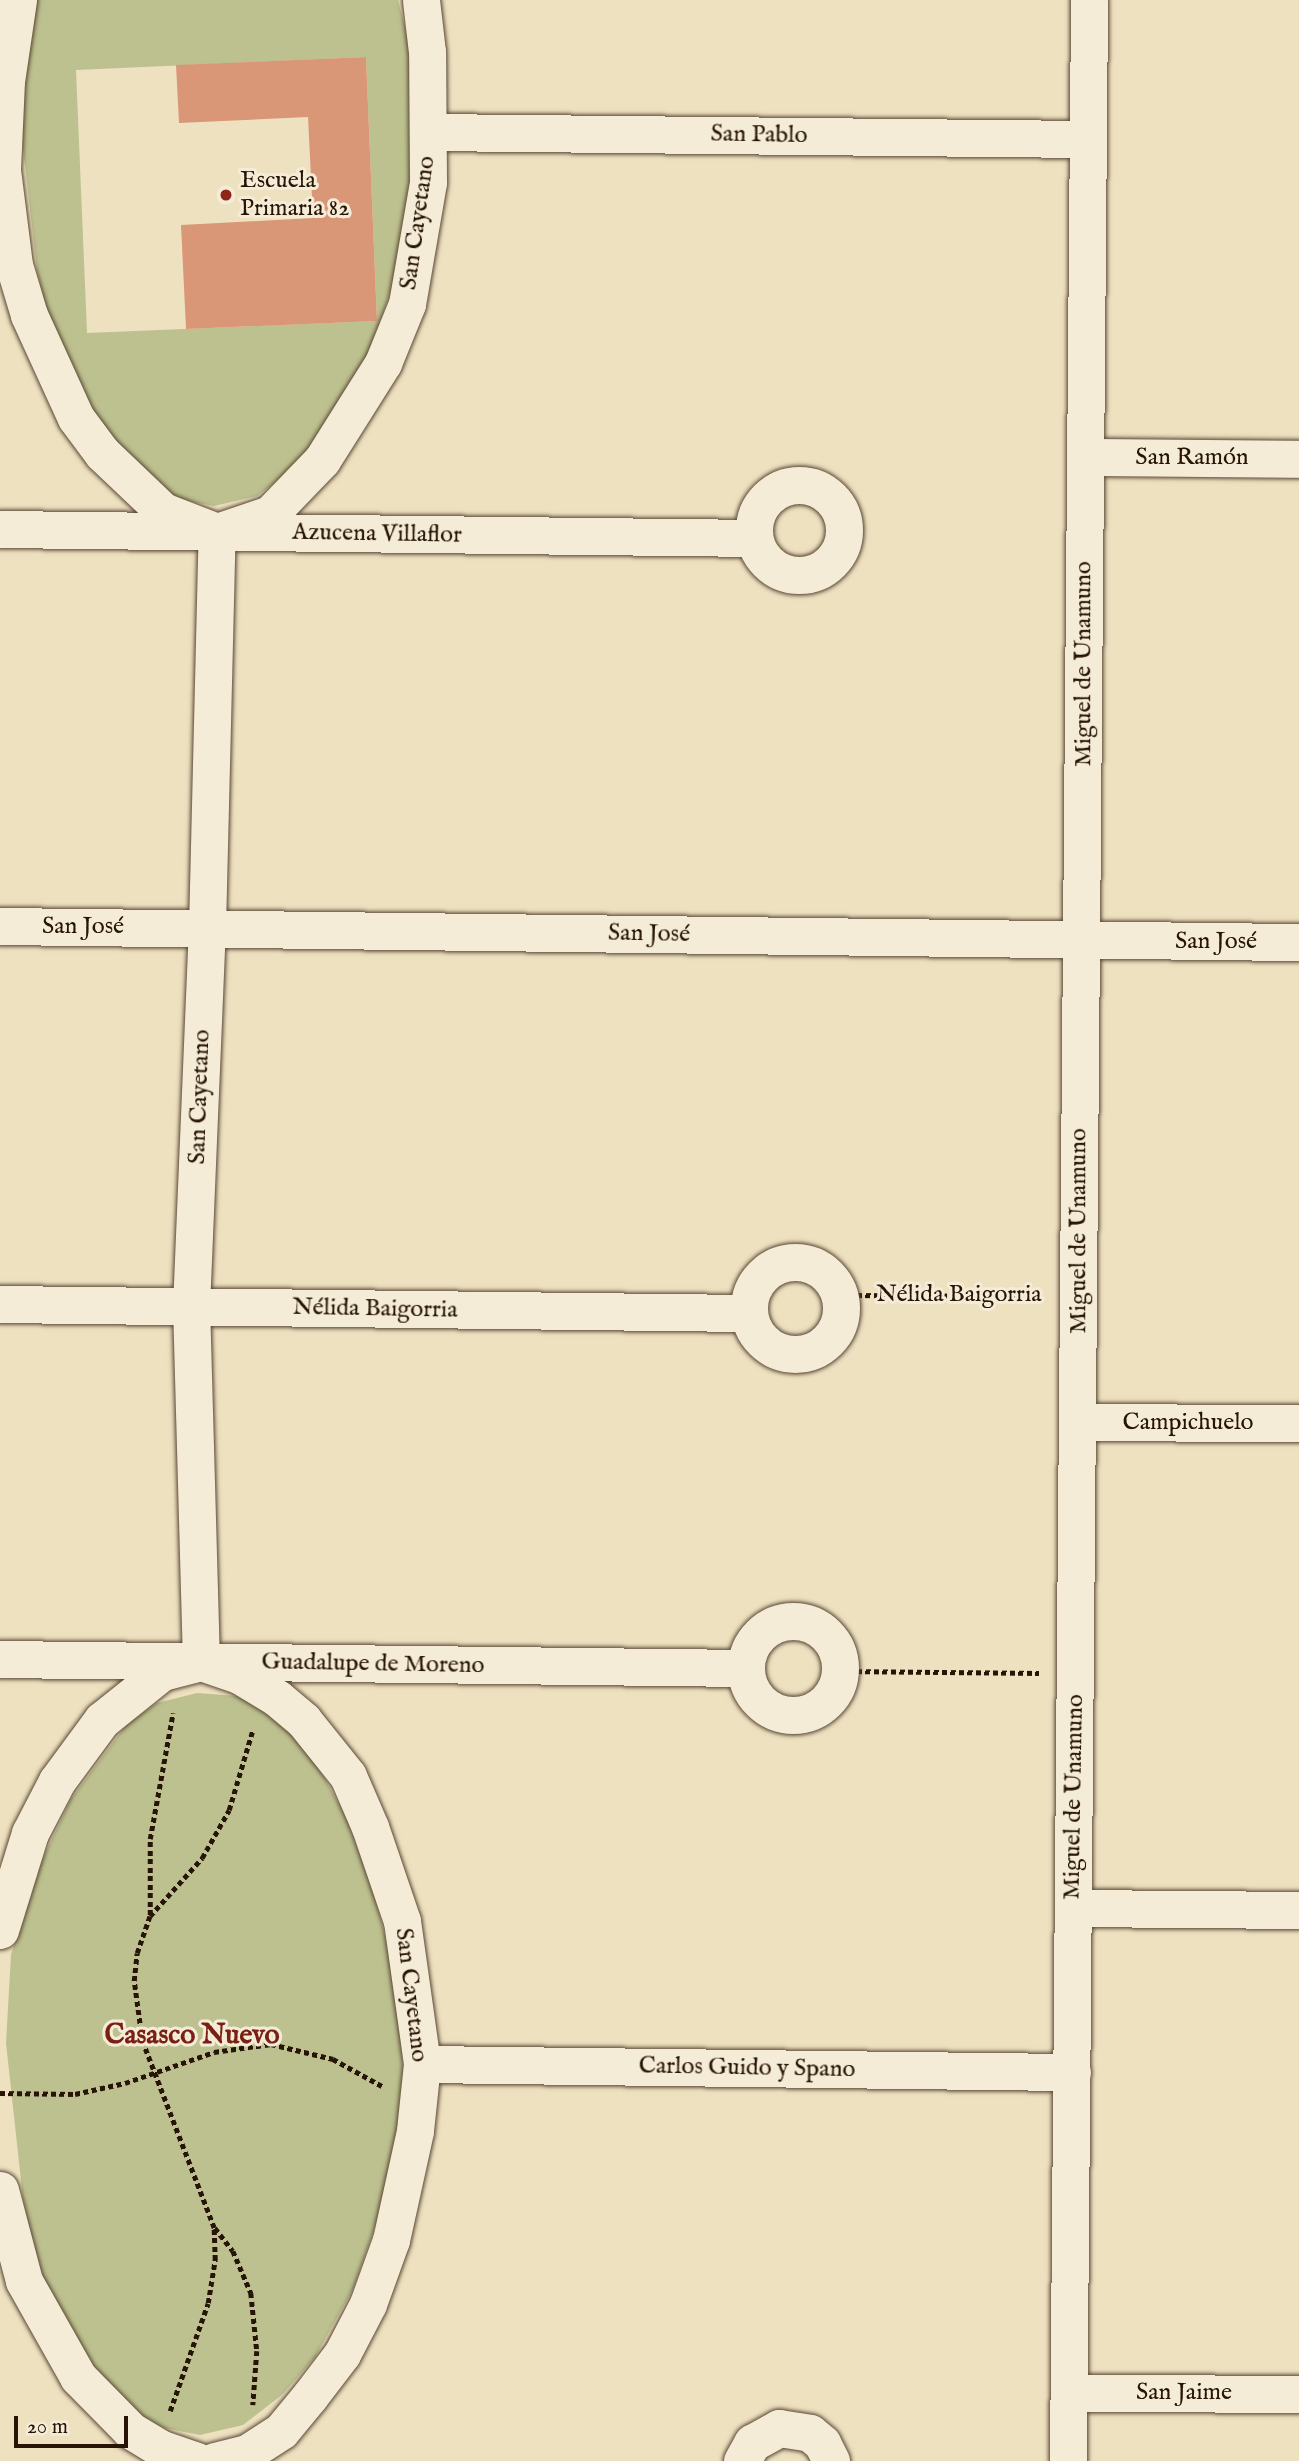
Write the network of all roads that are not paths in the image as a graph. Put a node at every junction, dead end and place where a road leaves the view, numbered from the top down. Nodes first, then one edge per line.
1 (18, 0) edge
2 (421, 0) edge
3 (1089, 0) edge
4 (1, 126) edge
5 (429, 132) junction
6 (1088, 139) junction
7 (1086, 457) junction
8 (1299, 459) edge
9 (0, 529) edge
10 (216, 532) junction
11 (754, 538) dead end
12 (0, 926) edge
13 (207, 928) junction
14 (1082, 941) junction
15 (1299, 942) edge
16 (0, 1304) edge
17 (191, 1307) junction
18 (749, 1313) junction
19 (1078, 1422) junction
20 (1299, 1423) edge
21 (0, 1659) edge
22 (186, 1666) junction
23 (746, 1668) junction
24 (1073, 1908) junction
25 (1299, 1910) edge
26 (0, 1930) edge
27 (422, 2064) junction
28 (1072, 2072) junction
29 (0, 2190) edge
30 (1069, 2393) junction
31 (1299, 2394) edge
32 (231, 2457) edge
33 (197, 2461) edge
34 (742, 2461) edge
35 (831, 2461) edge
36 (1068, 2461) edge

1 - 4 street
2 - 5 street, San Cayetano
3 - 6 street, Miguel de Unamuno
4 - 10 street
5 - 6 street, San Pablo
5 - 10 street, San Cayetano
6 - 7 street, Miguel de Unamuno
7 - 8 street, San Ramón
7 - 14 street, Miguel de Unamuno
9 - 10 street, Azucena Villaflor
10 - 11 street, Azucena Villaflor
10 - 13 street, San Cayetano
12 - 13 street, San José
13 - 14 street, San José
13 - 17 street, San Cayetano
14 - 15 street, San José
14 - 19 street, Miguel de Unamuno
16 - 17 street, Nélida Baigorria
17 - 18 street, Nélida Baigorria
17 - 22 street, San Cayetano
18 - 18 street, Nélida Baigorria
19 - 20 street, Campichuelo
19 - 24 street, Miguel de Unamuno
21 - 22 street, Guadalupe de Moreno
22 - 23 street, Guadalupe de Moreno
22 - 26 street
22 - 27 street, San Cayetano
23 - 23 street
24 - 25 street
24 - 28 street, Miguel de Unamuno
27 - 28 street, Carlos Guido y Spano
27 - 32 street, San Cayetano
28 - 30 street, Miguel de Unamuno
29 - 33 street
30 - 31 street, San Jaime
30 - 36 street, Miguel de Unamuno
34 - 35 street

